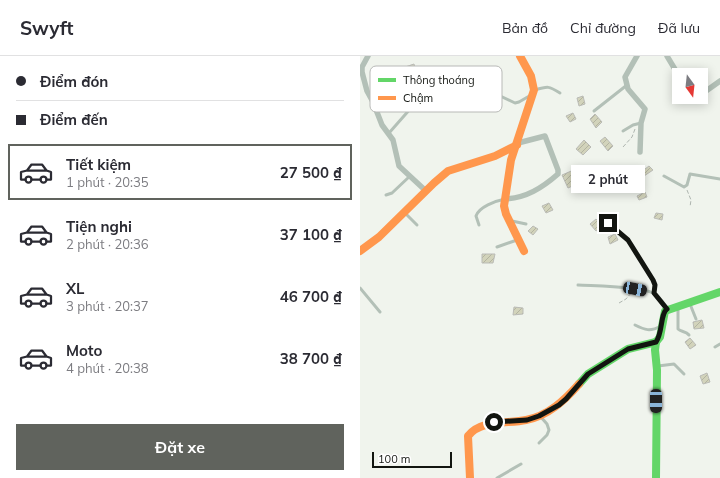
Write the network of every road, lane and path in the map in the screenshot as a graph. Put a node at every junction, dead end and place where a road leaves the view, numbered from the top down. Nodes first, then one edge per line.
1 (368, 56) edge
2 (520, 56) edge
3 (637, 56) edge
4 (667, 56) edge
5 (362, 64) edge
6 (674, 68) edge
7 (720, 81) edge
8 (627, 85) junction
9 (708, 90) edge
10 (533, 92) junction
11 (560, 93) dead end
12 (370, 96) edge
13 (502, 97) edge
14 (594, 111) dead end
15 (377, 112) edge
16 (407, 112) edge
17 (638, 124) junction
18 (624, 131) dead end
19 (389, 133) junction
20 (517, 144) junction
21 (623, 147) dead end
22 (640, 152) dead end
23 (410, 176) junction
24 (664, 176) dead end
25 (720, 179) edge
26 (686, 186) junction
27 (426, 191) junction
28 (386, 195) dead end
29 (504, 199) junction
30 (690, 207) dead end
31 (404, 212) junction
32 (510, 221) junction
33 (608, 223) dead end
34 (526, 224) dead end
35 (417, 225) dead end
36 (479, 225) dead end
37 (519, 240) junction
38 (497, 247) dead end
39 (360, 251) edge
40 (524, 251) dead end
41 (578, 285) dead end
42 (360, 288) edge
43 (635, 289) junction
44 (654, 293) junction
45 (720, 293) edge
46 (690, 302) junction
47 (619, 303) dead end
48 (678, 306) junction
49 (667, 309) junction
50 (380, 312) dead end
51 (696, 319) dead end
52 (636, 325) dead end
53 (662, 325) junction
54 (689, 336) dead end
55 (656, 342) junction
56 (720, 344) edge
57 (715, 347) dead end
58 (656, 367) junction
59 (684, 374) dead end
60 (539, 416) junction
61 (539, 443) dead end
62 (521, 464) dead end
63 (470, 478) edge
64 (497, 478) edge
65 (656, 478) edge

1 - 5 street
2 - 10 street
3 - 8 street
4 - 6 street
5 - 12 street
7 - 9 street
8 - 14 lane
8 - 17 street
10 - 11 lane
10 - 13 lane
10 - 20 street
15 - 19 street
16 - 19 lane
17 - 18 lane
17 - 21 path
17 - 22 street
19 - 23 street
20 - 27 street
20 - 29 street
20 - 29 street
23 - 27 street
23 - 28 lane
24 - 26 lane
25 - 26 lane
26 - 30 path
27 - 31 street
29 - 32 street
29 - 36 lane
31 - 35 lane
31 - 39 street
32 - 34 lane
32 - 37 street
33 - 44 lane
37 - 38 lane
37 - 40 street
41 - 43 lane
42 - 50 lane
43 - 44 lane
43 - 47 path
44 - 49 lane
45 - 46 street
46 - 48 street
46 - 51 lane
48 - 49 street
48 - 54 lane
49 - 53 street
52 - 53 lane
53 - 55 street
55 - 58 street
55 - 60 street
56 - 57 lane
58 - 59 lane
58 - 65 street
60 - 61 lane
60 - 63 street
62 - 64 lane

